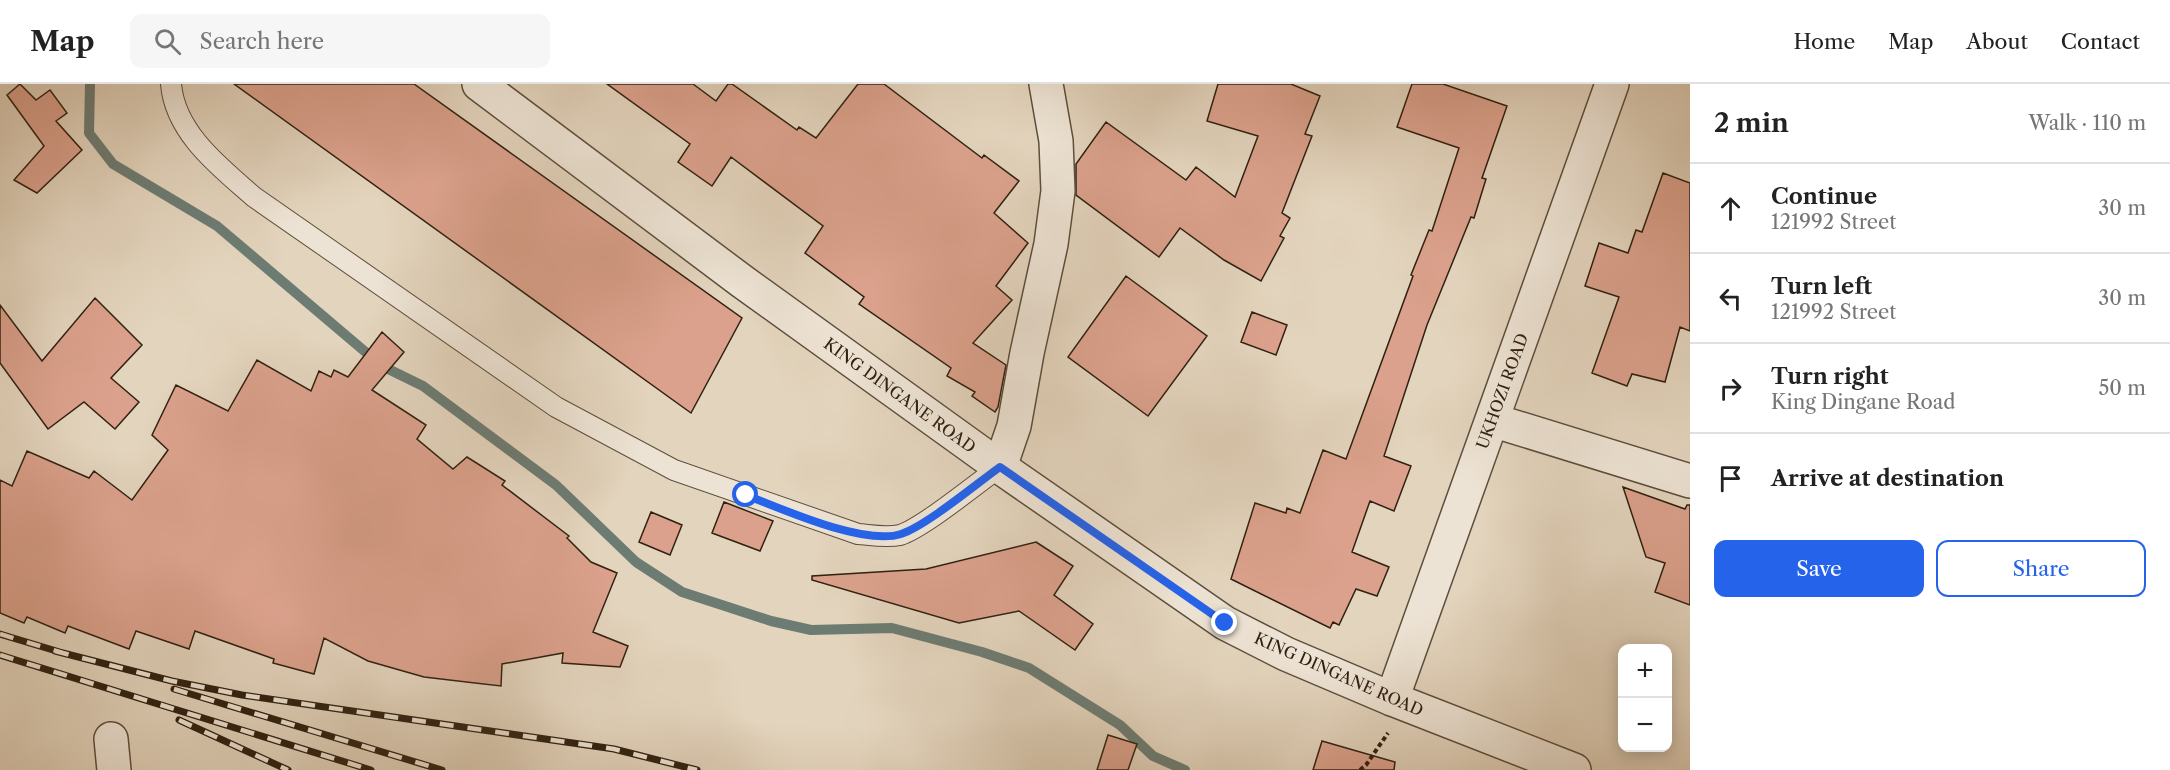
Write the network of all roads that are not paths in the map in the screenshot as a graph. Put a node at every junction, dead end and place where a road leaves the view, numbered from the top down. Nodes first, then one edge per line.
1 (171, 84) edge
2 (479, 84) edge
3 (1046, 84) edge
4 (1612, 84) edge
5 (1492, 420) junction
6 (1000, 467) junction
7 (1690, 481) edge
8 (1399, 701) junction
9 (1574, 770) edge

1 - 6 lane
2 - 6 street, KING DINGANE ROAD
3 - 6 street
4 - 5 street, UKHOZI ROAD
5 - 7 street
5 - 8 street, UKHOZI ROAD
6 - 8 street, KING DINGANE ROAD
8 - 9 street, KING DINGANE ROAD

